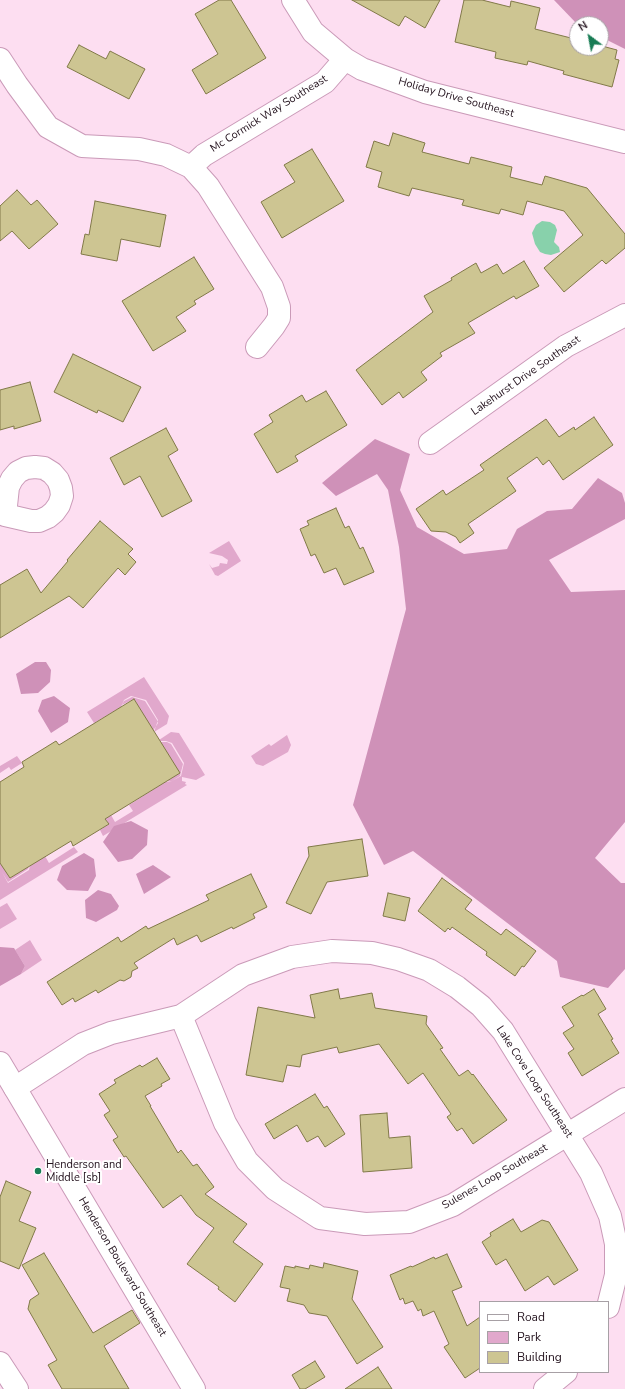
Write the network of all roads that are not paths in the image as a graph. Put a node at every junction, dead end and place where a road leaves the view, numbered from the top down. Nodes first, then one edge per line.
1 (293, 0) edge
2 (0, 58) edge
3 (345, 59) junction
4 (625, 142) edge
5 (191, 167) junction
6 (625, 315) edge
7 (257, 347) dead end
8 (430, 443) dead end
9 (181, 1016) junction
10 (0, 1063) edge
11 (8, 1093) edge
12 (625, 1099) edge
13 (568, 1134) junction
14 (609, 1303) edge
15 (0, 1363) edge
16 (565, 1373) edge
17 (17, 1389) edge
18 (194, 1389) edge
19 (545, 1389) edge

1 - 3 street, Holiday Drive Southeast
2 - 5 street
3 - 4 street, Holiday Drive Southeast
3 - 5 street, Mc Cormick Way Southeast
5 - 7 street
6 - 8 street, Lakehurst Drive Southeast
9 - 11 street, Lake Cove Loop Southeast
9 - 13 street, Lake Cove Loop Southeast
9 - 13 street, Sulenes Loop Southeast
10 - 11 street, Henderson Boulevard Southeast
11 - 18 street, Henderson Boulevard Southeast
12 - 13 street, Sulenes Loop Southeast
13 - 14 street, Lake Cove Loop Southeast
15 - 17 street
16 - 19 street

